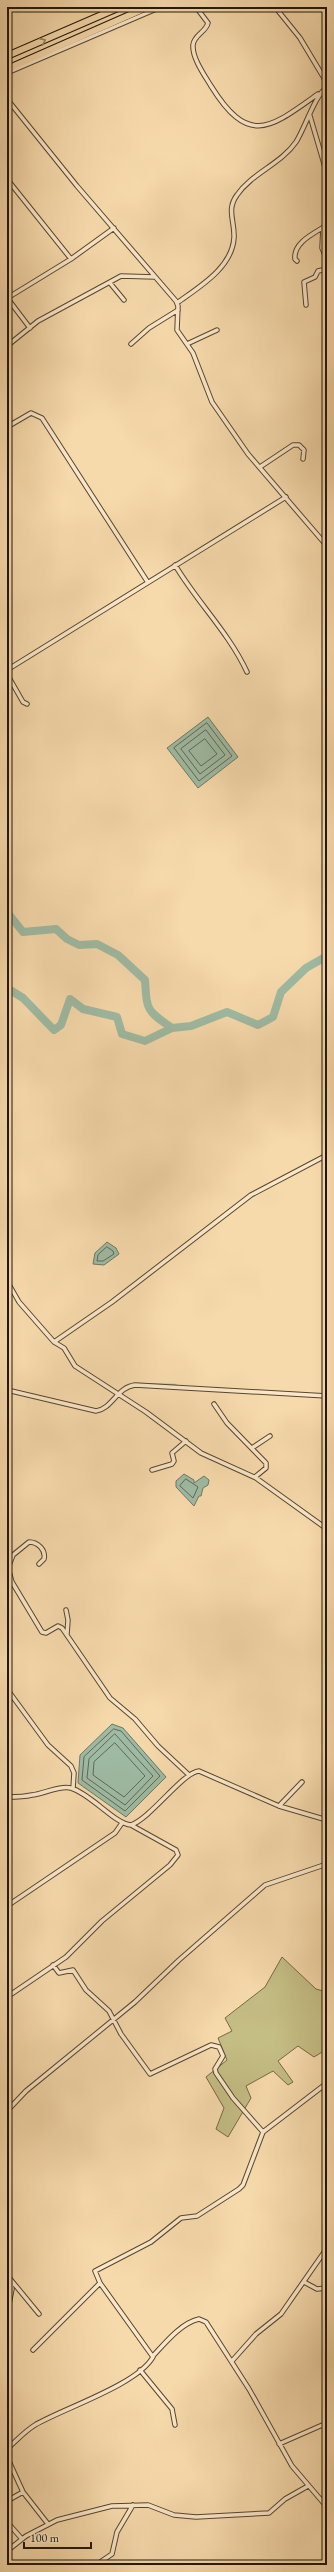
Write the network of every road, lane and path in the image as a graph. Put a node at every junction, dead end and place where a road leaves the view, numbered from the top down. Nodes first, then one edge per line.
1 (120, 7) edge
2 (148, 7) edge
3 (162, 7) edge
4 (196, 7) edge
5 (275, 7) edge
6 (7, 56) edge
7 (7, 69) edge
8 (7, 74) edge
9 (327, 83) edge
10 (327, 88) edge
11 (319, 93) junction
12 (7, 99) edge
13 (310, 116) junction
14 (327, 174) edge
15 (7, 179) edge
16 (327, 226) edge
17 (114, 228) junction
18 (323, 228) junction
19 (71, 259) junction
20 (327, 260) edge
21 (298, 261) dead end
22 (327, 269) edge
23 (155, 277) junction
24 (110, 283) junction
25 (124, 300) dead end
26 (177, 303) junction
27 (306, 305) dead end
28 (178, 310) junction
29 (30, 328) junction
30 (217, 330) dead end
31 (131, 344) dead end
32 (187, 344) junction
33 (7, 346) edge
34 (7, 427) edge
35 (304, 459) dead end
36 (260, 467) junction
37 (286, 497) junction
38 (327, 546) edge
39 (175, 565) junction
40 (147, 581) junction
41 (7, 670) edge
42 (247, 672) dead end
43 (7, 674) edge
44 (27, 704) dead end
45 (327, 1155) edge
46 (7, 1281) edge
47 (54, 1342) junction
48 (7, 1390) edge
49 (118, 1394) junction
50 (327, 1396) edge
51 (214, 1404) dead end
52 (270, 1436) dead end
53 (186, 1441) junction
54 (252, 1448) junction
55 (152, 1470) dead end
56 (254, 1477) junction
57 (327, 1529) edge
58 (39, 1564) dead end
59 (9, 1582) edge
60 (66, 1610) dead end
61 (68, 1634) junction
62 (7, 1689) edge
63 (189, 1775) junction
64 (302, 1782) dead end
65 (73, 1789) junction
66 (7, 1797) edge
67 (279, 1806) junction
68 (327, 1820) edge
69 (122, 1823) junction
70 (131, 1825) junction
71 (327, 1864) edge
72 (7, 1906) edge
73 (53, 1965) junction
74 (7, 1997) edge
75 (114, 2019) junction
76 (327, 2083) edge
77 (7, 2111) edge
78 (263, 2132) junction
79 (327, 2248) edge
80 (7, 2265) edge
81 (11, 2280) junction
82 (304, 2282) junction
83 (100, 2283) junction
84 (327, 2288) edge
85 (9, 2304) dead end
86 (38, 2314) dead end
87 (33, 2350) dead end
88 (153, 2356) junction
89 (232, 2361) junction
90 (140, 2370) junction
91 (327, 2423) edge
92 (175, 2425) dead end
93 (279, 2444) junction
94 (7, 2449) edge
95 (7, 2457) edge
96 (308, 2486) junction
97 (23, 2492) junction
98 (7, 2500) edge
99 (133, 2505) junction
100 (327, 2507) edge
101 (7, 2522) edge
102 (48, 2524) junction
103 (22, 2539) junction
104 (7, 2551) edge
105 (96, 2565) edge

6 -> 1 highway
2 - 7 highway
3 - 8 street
4 - 11 street
5 - 9 street
10 - 11 street
11 - 13 street
12 - 17 street
13 - 14 street
13 - 26 street
15 - 19 street
16 - 18 street
17 - 19 street
17 - 23 street
18 - 20 street
18 - 21 street
19 - 29 street
22 - 27 street
23 - 24 street
23 - 26 street
24 - 25 street
24 - 29 street
26 - 28 street
28 - 31 street
28 - 32 street
29 - 33 street
30 - 32 street
32 - 36 street
34 - 40 street
35 - 36 street
36 - 37 street
37 - 38 street
37 - 39 street
39 - 40 street
39 - 42 street
40 - 41 street
43 - 44 street
45 - 47 street
46 - 47 street
47 - 49 street
48 - 49 street
49 - 50 street
49 - 53 street
51 - 54 street
52 - 54 street
53 - 55 street
53 - 56 street
54 - 56 street
56 - 57 street
58 - 59 street
59 - 61 street
60 - 61 street
61 - 63 street
62 - 65 street
63 - 67 street
63 - 70 street
64 - 67 street
65 - 66 street
65 - 69 street
67 - 68 street
69 - 70 street
69 - 72 street
70 - 73 street
71 - 75 street
73 - 74 street
73 - 75 street
75 - 77 street
75 - 78 street
76 - 78 street
78 - 83 street
79 - 82 street
80 - 81 street
81 - 85 street
81 - 86 street
82 - 84 street
82 - 89 street
83 - 87 street
83 - 88 street
88 - 89 street
88 - 90 street
89 - 93 street
90 - 92 street
90 - 94 street
91 - 93 street
93 - 96 street
95 - 97 street
96 - 99 street
96 - 100 street
97 - 98 street
97 - 102 street
99 - 102 street
99 - 105 street
101 - 103 street
102 - 103 street
103 - 104 street

